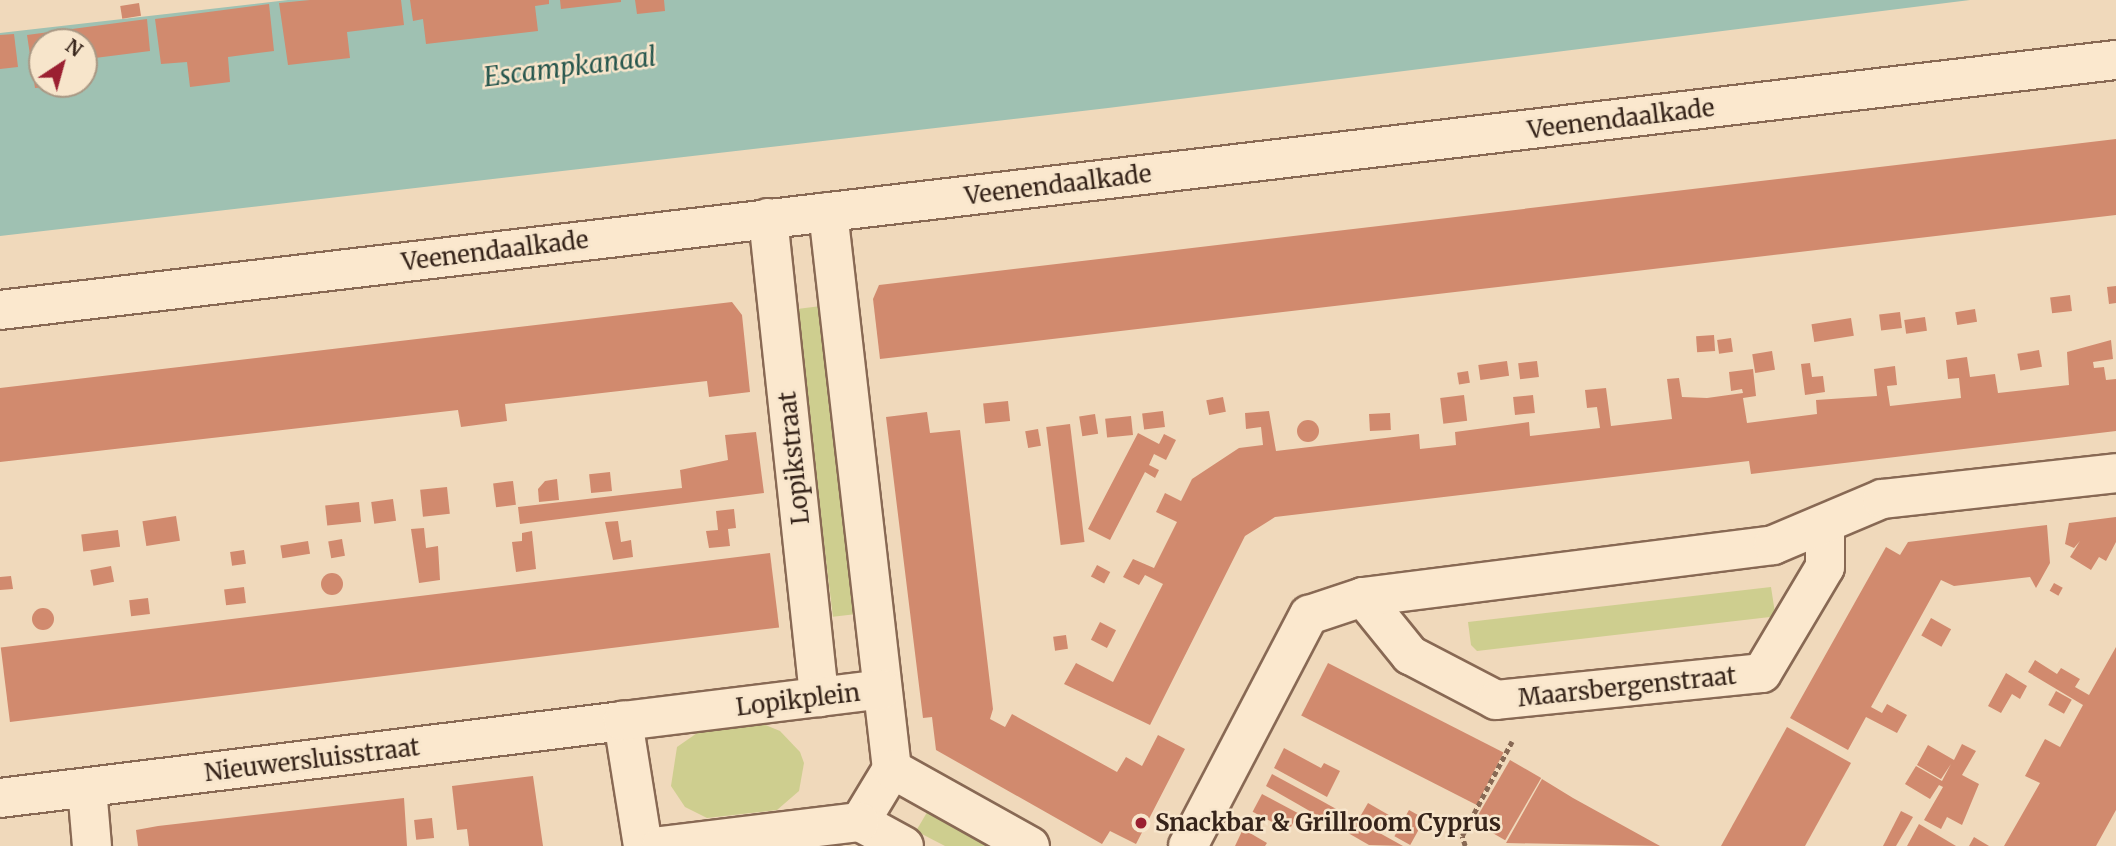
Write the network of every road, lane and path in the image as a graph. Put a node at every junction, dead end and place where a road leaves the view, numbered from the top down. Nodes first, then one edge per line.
1 (2116, 60) edge
2 (828, 212) junction
3 (768, 218) junction
4 (0, 310) edge
5 (2116, 473) edge
6 (1825, 524) junction
7 (1363, 597) junction
8 (882, 689) junction
9 (819, 697) junction
10 (1514, 698) junction
11 (623, 721) junction
12 (892, 769) junction
13 (87, 788) junction
14 (0, 798) edge
15 (860, 822) junction
16 (92, 846) edge
17 (643, 846) edge
18 (661, 846) edge
19 (904, 846) edge
20 (1030, 846) edge
21 (1188, 846) edge
22 (1465, 846) edge

1 - 2 street, Veenendaalkade
2 - 3 street, Veenendaalkade
2 - 8 street
3 - 4 street, Veenendaalkade
3 - 9 street, Lopikstraat
5 - 6 street
6 - 7 street
6 - 10 street, Maarsbergenstraat
7 - 10 street, Maarsbergenstraat
7 - 21 street
8 - 9 street, Lopikplein
8 - 12 street, Lopikplein
9 - 11 street, Lopikplein
10 - 22 path
11 - 13 street, Nieuwersluisstraat
11 - 17 street
12 - 15 street
12 - 20 street
13 - 14 street, Nieuwersluisstraat
13 - 16 street
15 - 18 street
15 - 19 street

